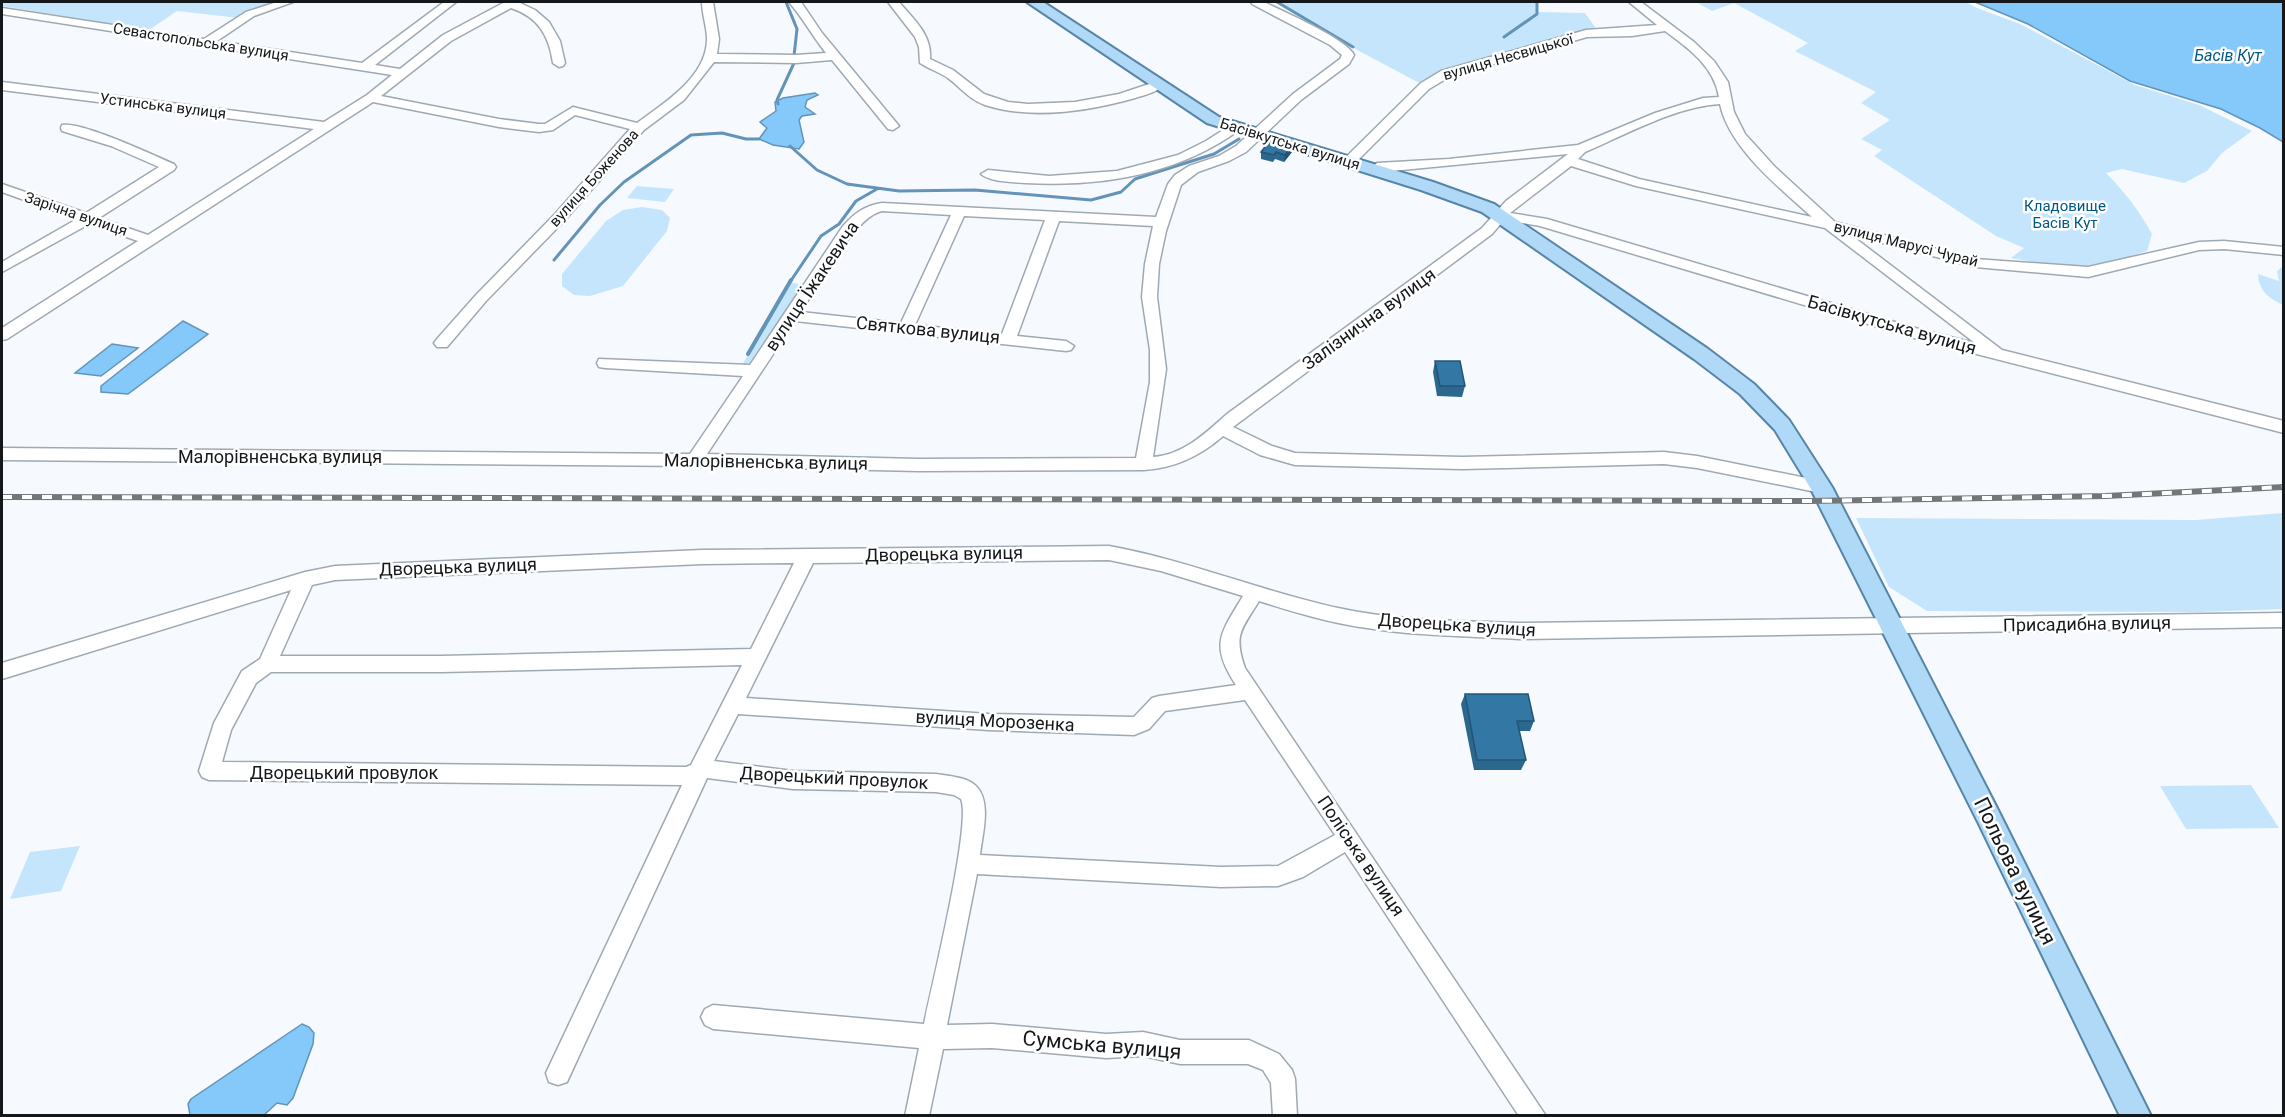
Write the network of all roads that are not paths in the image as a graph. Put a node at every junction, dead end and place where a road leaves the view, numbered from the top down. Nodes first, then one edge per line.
1 (287, 2) edge
2 (451, 2) edge
3 (707, 2) edge
4 (795, 2) edge
5 (893, 2) edge
6 (1034, 2) edge
7 (1256, 2) edge
8 (1634, 2) edge
9 (512, 3) edge
10 (2, 11) edge
11 (1665, 27) junction
12 (205, 43) junction
13 (835, 56) junction
14 (710, 58) junction
15 (559, 63) dead end
16 (365, 68) junction
17 (401, 73) junction
18 (1158, 85) junction
19 (2, 86) edge
20 (371, 98) junction
21 (1726, 100) junction
22 (324, 126) junction
23 (893, 126) dead end
24 (639, 127) junction
25 (1234, 127) junction
26 (67, 128) dead end
27 (1260, 136) junction
28 (1580, 149) junction
29 (1569, 161) junction
30 (1348, 162) junction
31 (1376, 170) junction
32 (988, 174) dead end
33 (2, 188) edge
34 (959, 212) junction
35 (1502, 216) junction
36 (1053, 217) junction
37 (87, 219) junction
38 (1162, 222) junction
39 (1829, 225) junction
40 (151, 241) junction
41 (2283, 251) edge
42 (2, 268) edge
43 (791, 316) junction
44 (906, 328) junction
45 (2, 335) edge
46 (1008, 339) junction
47 (442, 343) dead end
48 (1066, 346) dead end
49 (1999, 354) junction
50 (605, 363) dead end
51 (754, 371) junction
52 (2283, 427) edge
53 (1222, 428) junction
54 (2, 454) edge
55 (695, 460) junction
56 (1144, 464) junction
57 (1821, 487) junction
58 (807, 556) junction
59 (305, 579) junction
60 (1255, 592) junction
61 (2283, 621) edge
62 (1892, 627) junction
63 (754, 657) junction
64 (267, 664) junction
65 (2, 672) edge
66 (1249, 692) junction
67 (731, 705) junction
68 (698, 773) junction
69 (1349, 838) junction
70 (968, 864) junction
71 (713, 1017) dead end
72 (932, 1037) junction
73 (558, 1073) dead end
74 (917, 1116) edge
75 (1285, 1116) edge
76 (1534, 1116) edge
77 (2136, 1116) edge

1 - 12 street
2 - 16 street
3 - 14 street
4 - 13 street
5 - 18 street
6 - 18 main road, Басівкутська вулиця
7 - 27 street
8 - 11 street
9 - 15 street
9 - 17 street
10 - 12 street, Севастопольська вулиця
11 - 21 street
11 - 30 street, вулиця Несвицької
12 - 16 street, Севастопольська вулиця
13 - 14 street
13 - 23 street
14 - 24 street, вулиця Боженова
16 - 17 street, Севастопольська вулиця
17 - 20 street
18 - 25 main road, Басівкутська вулиця
19 - 22 street, Устинська вулиця
20 - 22 street
20 - 24 street
21 - 28 street, Залізнична вулиця
21 - 39 street
22 - 40 street
24 - 47 street, вулиця Боженова
25 - 27 main road, Басівкутська вулиця
25 - 32 street
26 - 37 street
27 - 30 main road, Басівкутська вулиця
27 - 38 street
28 - 29 street, Залізнична вулиця
28 - 31 street, Залізнична вулиця
29 - 35 street, Залізнична вулиця
29 - 39 street, вулиця Марусі Чурай
30 - 31 main road, Басівкутська вулиця
31 - 35 main road, Басівкутська вулиця
33 - 37 street, Зарічна вулиця
34 - 36 street, вулиця Їжакевича
34 - 43 street, вулиця Їжакевича
34 - 44 street
35 - 49 street, Басівкутська вулиця
35 - 53 street, Залізнична вулиця
35 - 57 main road, Басівкутська вулиця
36 - 38 street, вулиця Їжакевича
36 - 46 street
37 - 40 street, Зарічна вулиця
37 - 42 street
38 - 56 street
39 - 41 street, вулиця Марусі Чурай
39 - 49 street
40 - 45 street
43 - 44 street, Святкова вулиця
43 - 51 street, вулиця Їжакевича
44 - 46 street, Святкова вулиця
46 - 48 street, Святкова вулиця
49 - 52 street, Басівкутська вулиця
50 - 51 street
51 - 55 street, вулиця Їжакевича
53 - 56 street, Залізнична вулиця
53 - 57 street
54 - 55 street, Малорівненська вулиця
55 - 56 street, Малорівненська вулиця
57 - 62 main road, Басівкутська вулиця
58 - 59 street, Дворецька вулиця
58 - 60 street, Дворецька вулиця
58 - 63 street
59 - 64 street, Дворецький провулок
59 - 65 street, Дворецька вулиця
60 - 62 street, Дворецька вулиця
60 - 66 street, Поліська вулиця
61 - 62 street, Присадибна вулиця
62 - 77 main road, Польова вулиця
63 - 64 street
63 - 67 street
64 - 68 street, Дворецький провулок
66 - 67 street, вулиця Морозенка
66 - 69 street, Поліська вулиця
67 - 68 street
68 - 70 street, Дворецький провулок
68 - 73 street
69 - 70 street
69 - 76 street, Поліська вулиця
70 - 72 street
71 - 72 street, Сумська вулиця
72 - 74 street
72 - 75 street, Сумська вулиця

